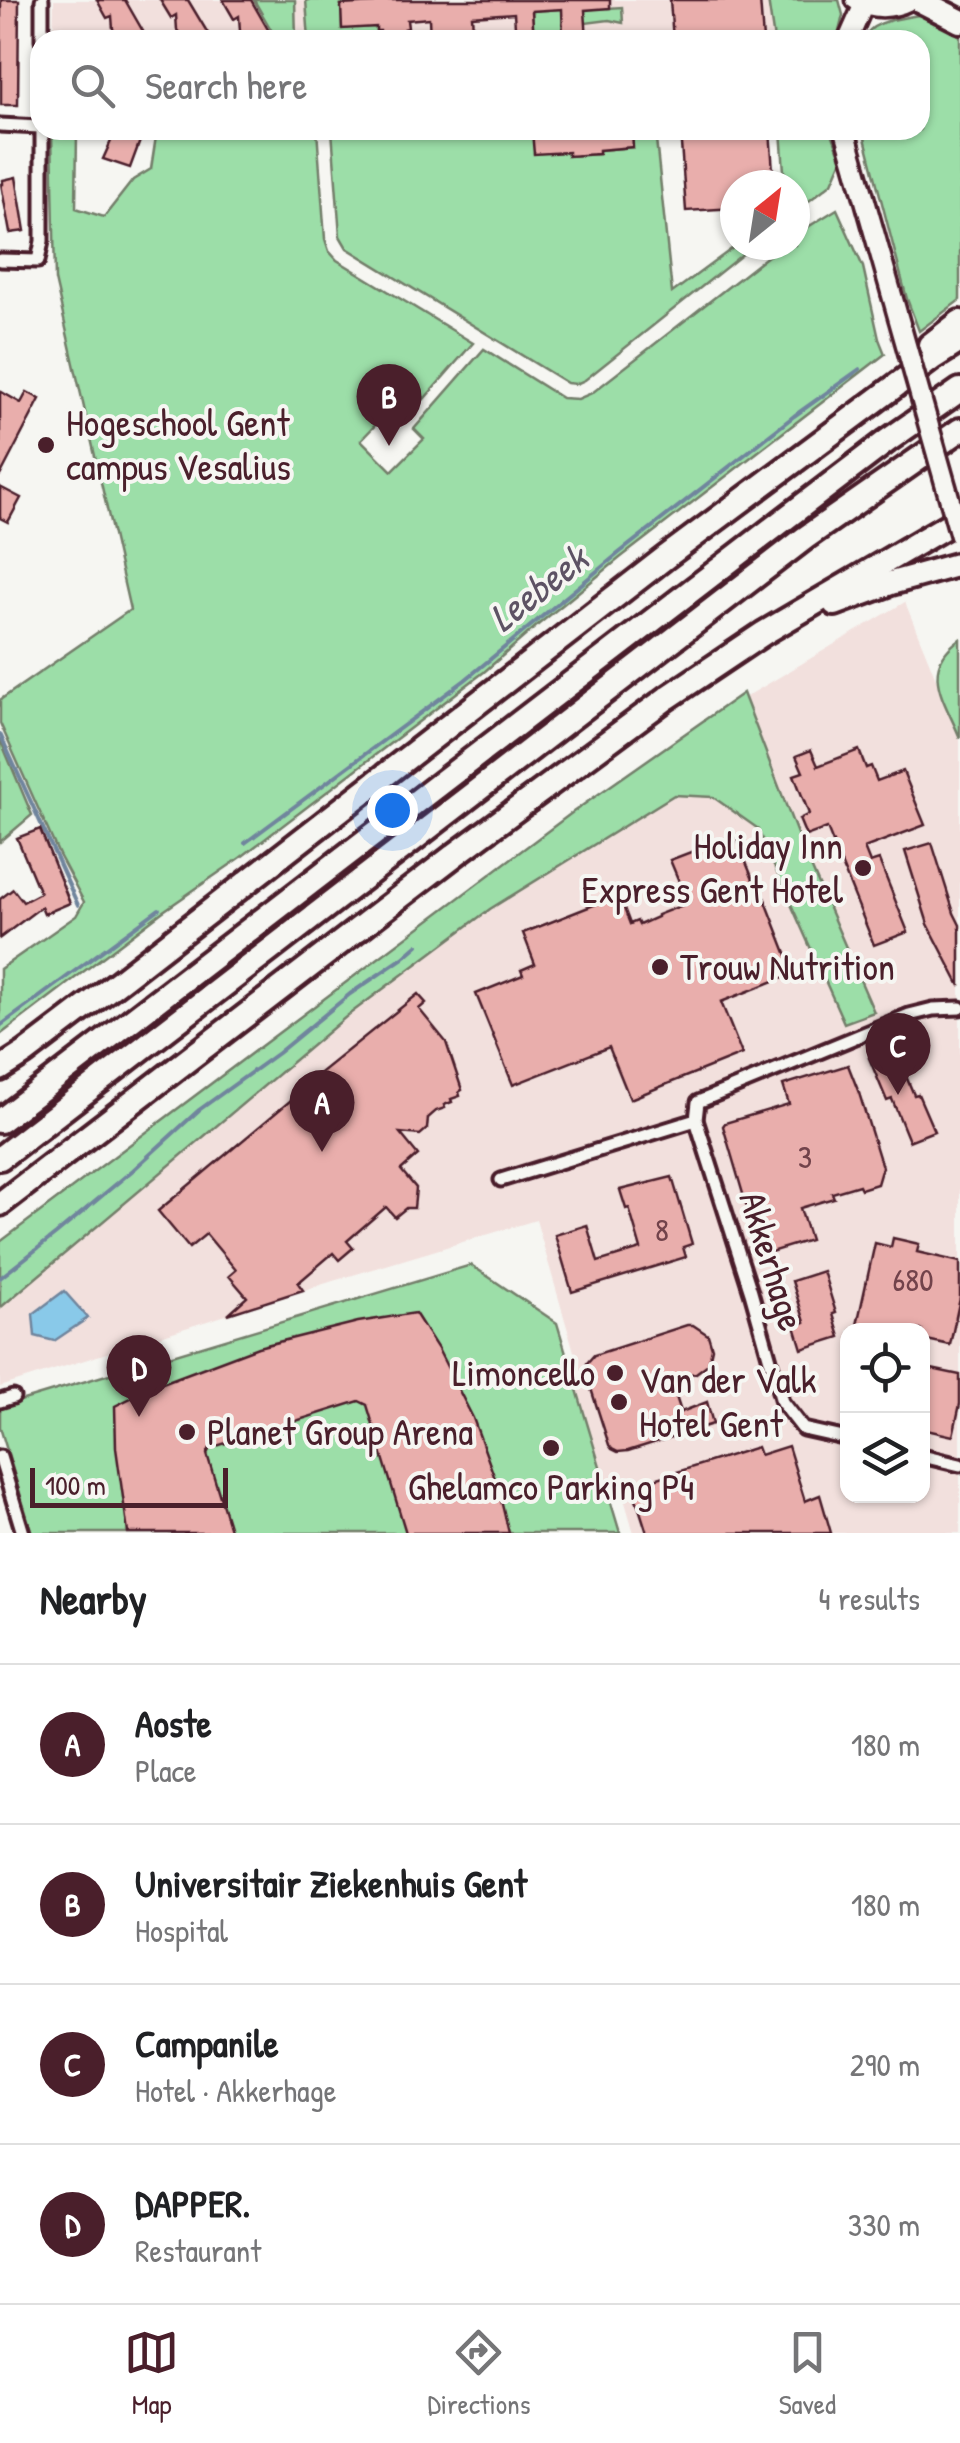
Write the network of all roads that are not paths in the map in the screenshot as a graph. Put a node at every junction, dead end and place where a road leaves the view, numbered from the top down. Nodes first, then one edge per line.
1 (42, 0) edge
2 (910, 0) edge
3 (920, 0) edge
4 (860, 2) edge
5 (960, 22) edge
6 (42, 30) edge
7 (851, 30) edge
8 (0, 125) edge
9 (30, 128) edge
10 (41, 140) edge
11 (848, 140) edge
12 (0, 260) edge
13 (960, 320) edge
14 (960, 341) edge
15 (960, 390) edge
16 (960, 430) edge
17 (960, 518) edge
18 (960, 536) edge
19 (666, 557) junction
20 (960, 564) edge
21 (764, 633) junction
22 (960, 1008) edge
23 (0, 1073) edge
24 (696, 1120) junction
25 (0, 1121) edge
26 (0, 1158) edge
27 (500, 1180) dead end
28 (0, 1204) edge
29 (840, 1437) edge
30 (0, 1457) edge
31 (930, 1458) edge
32 (960, 1464) edge
33 (23, 1533) edge

1 - 6 street
2 - 4 street
3 - 5 highway
4 - 7 street
8 - 9 street
10 - 12 street
11 - 18 street, bridge
13 - 19 highway
14 - 19 highway
15 - 25 highway
16 - 26 highway
17 - 21 highway
19 - 23 highway
20 - 21 highway
21 - 28 highway
22 - 24 street
24 - 27 street
24 - 29 street, Akkerhage
30 - 33 street
31 - 32 street

